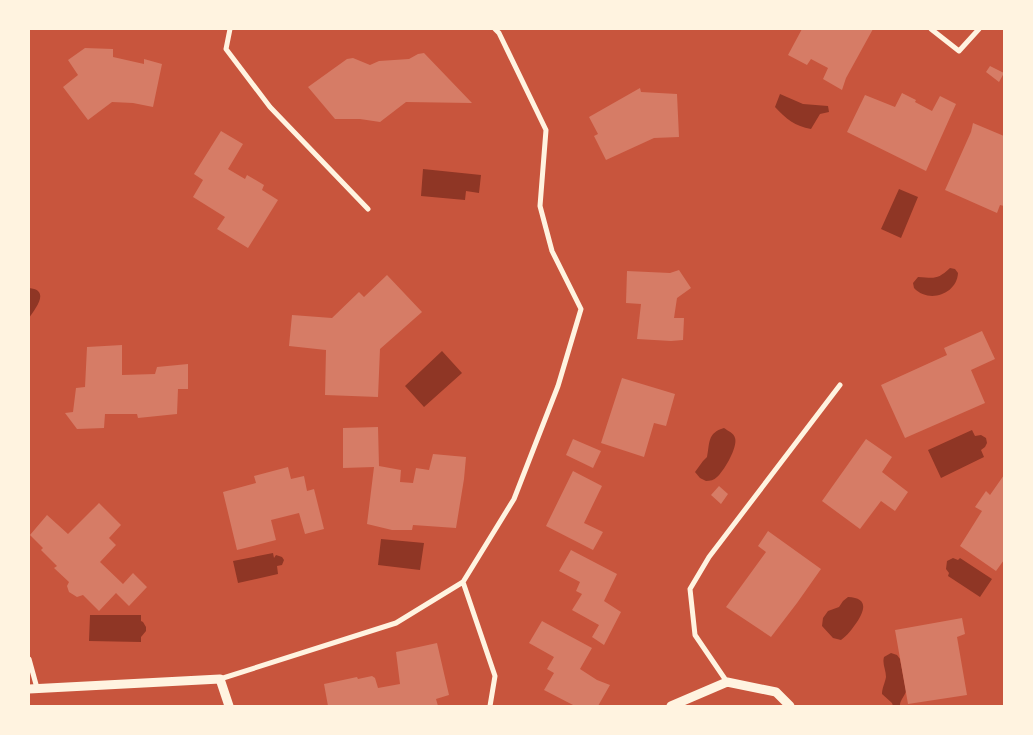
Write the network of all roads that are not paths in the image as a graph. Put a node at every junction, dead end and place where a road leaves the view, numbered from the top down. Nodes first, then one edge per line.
1 (230, 29) edge
2 (495, 29) edge
3 (931, 29) edge
4 (979, 29) edge
5 (368, 209) dead end
6 (840, 385) dead end
7 (463, 582) junction
8 (29, 659) edge
9 (220, 679) junction
10 (727, 682) junction
11 (33, 688) edge
12 (229, 706) edge
13 (490, 706) edge
14 (671, 706) edge
15 (790, 706) edge

1 - 5 street
2 - 7 street
3 - 4 street
6 - 10 street
7 - 9 street
7 - 13 street
8 - 11 street
9 - 11 street
9 - 12 street
10 - 14 street
10 - 15 street

